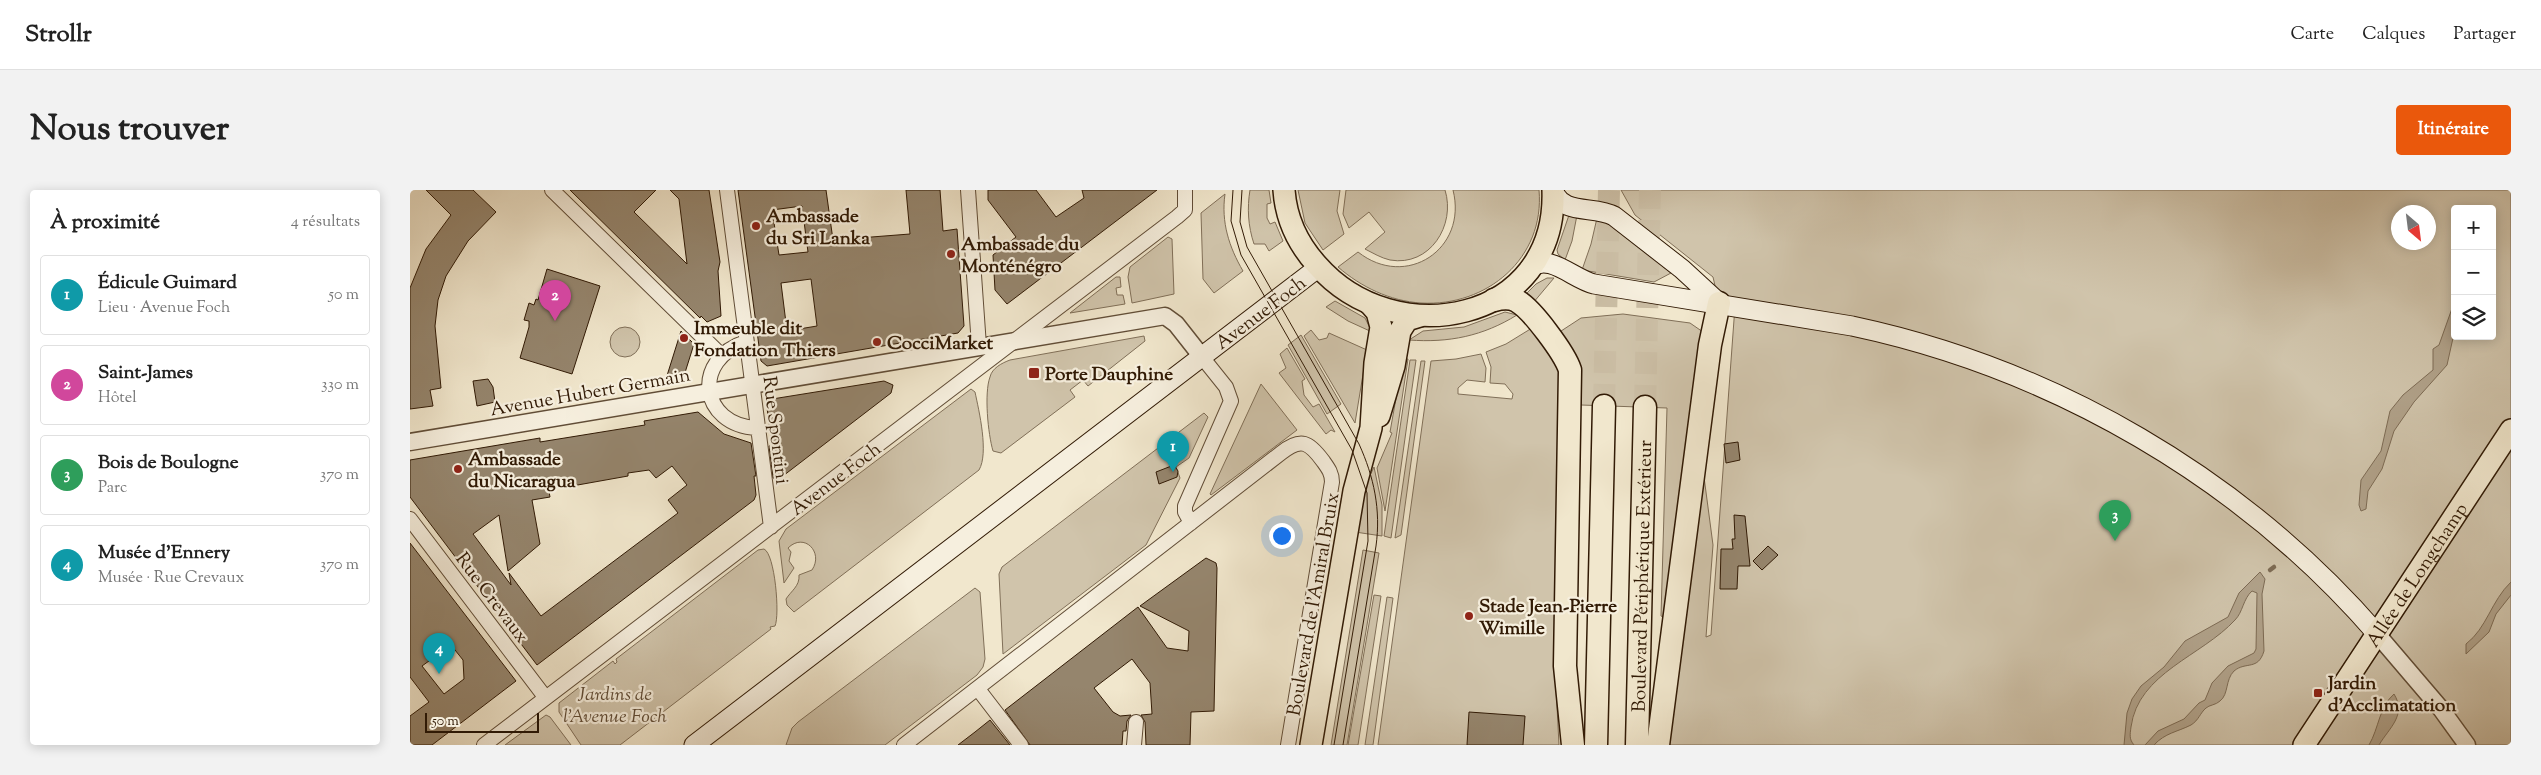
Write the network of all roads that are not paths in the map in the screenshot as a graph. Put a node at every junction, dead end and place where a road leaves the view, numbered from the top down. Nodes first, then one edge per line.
1 (552, 190) edge
2 (727, 190) edge
3 (968, 190) edge
4 (1185, 190) edge
5 (1284, 190) edge
6 (1553, 190) edge
7 (1319, 268) junction
8 (1530, 268) junction
9 (1494, 300) junction
10 (1719, 303) junction
11 (1370, 304) junction
12 (1420, 316) junction
13 (1014, 340) junction
14 (746, 342) junction
15 (979, 346) junction
16 (721, 355) junction
17 (1202, 357) junction
18 (753, 384) junction
19 (709, 391) junction
20 (1604, 406) tunnel mouth
21 (1645, 407) tunnel mouth
22 (757, 428) junction
23 (2511, 430) edge
24 (410, 442) edge
25 (1366, 448) junction
26 (410, 519) edge
27 (1191, 523) junction
28 (771, 527) junction
29 (2377, 634) junction
30 (978, 688) junction
31 (545, 697) junction
32 (1136, 722) dead end
33 (484, 745) edge
34 (694, 745) edge
35 (904, 745) edge
36 (1021, 745) edge
37 (1134, 745) edge
38 (1288, 745) edge
39 (1311, 745) edge
40 (1573, 745) edge
41 (1596, 745) edge
42 (1637, 745) edge
43 (1658, 745) edge
44 (2304, 745) edge
45 (2467, 745) edge

1 - 16 street
2 - 14 street, Rue Spontini
3 - 15 street
4 - 13 street, Avenue Foch
5 - 7 main road
6 - 8 main road
6 - 10 main road
7 - 11 main road
7 - 17 main road, Avenue Foch
8 - 9 main road
8 - 10 main road
9 - 12 main road
9 - 40 highway
10 - 29 main road
10 - 43 highway
11 - 12 main road
11 - 25 main road, Boulevard de l'Amiral Bruix
12 - 25 main road, Boulevard de l'Amiral Bruix
13 - 15 street, Avenue Hubert Germain
13 - 17 street, Avenue Hubert Germain
13 - 28 street, Avenue Foch
14 - 16 street
14 - 18 street, Rue Spontini
15 - 18 street, Avenue Hubert Germain
16 - 19 street
17 - 27 street, Avenue Foch
17 - 34 main road, Avenue Foch
18 - 19 street, Avenue Hubert Germain
18 - 22 street, Rue Spontini
19 - 22 street
19 - 24 street, Avenue Hubert Germain
20 - 41 highway
21 - 42 highway, Boulevard Périphérique Extérieur
22 - 28 street, Rue Spontini
23 - 29 main road, Allée de Longchamp
25 - 39 main road, Boulevard de l'Amiral Bruix
26 - 31 street, Rue Crevaux
27 - 30 street
27 - 38 street, Boulevard de l'Amiral Bruix
28 - 31 street, Avenue Foch
29 - 44 main road, Allée de Longchamp
29 - 45 street
30 - 35 street
30 - 36 street
31 - 33 street, Avenue Foch
32 - 37 street

